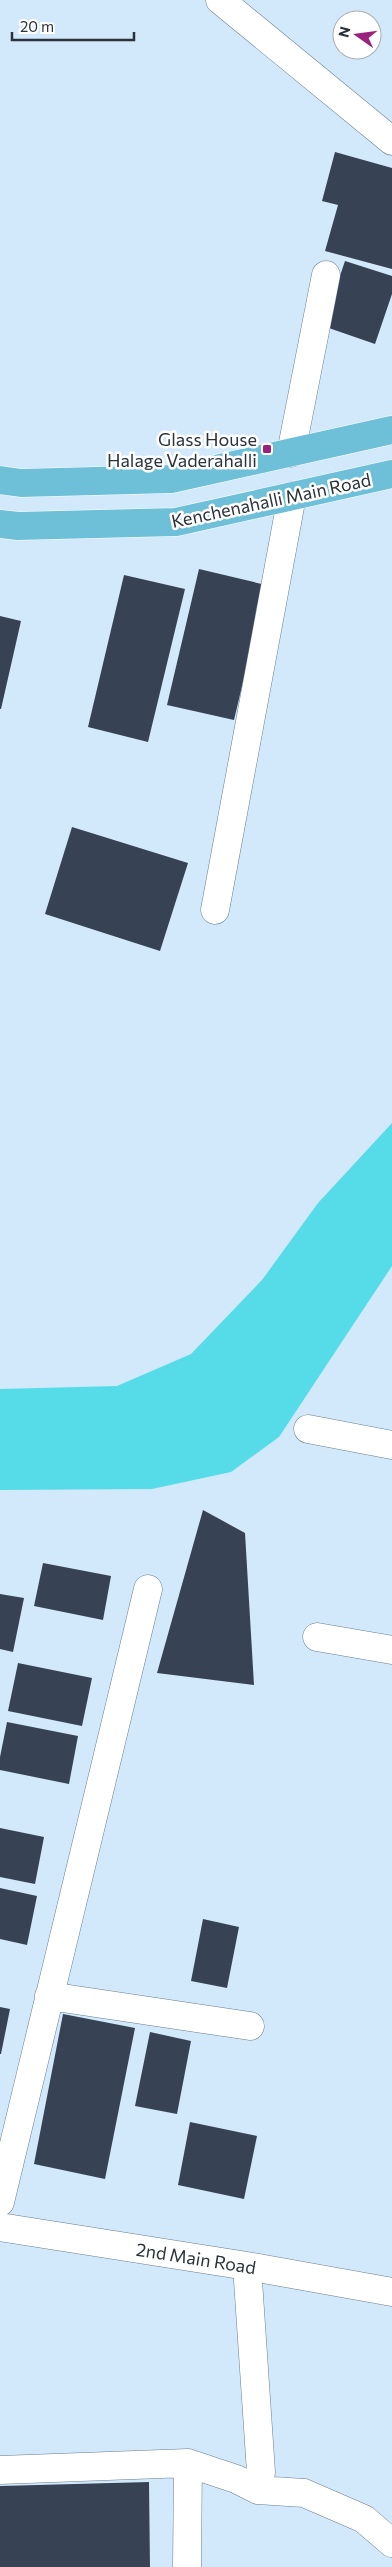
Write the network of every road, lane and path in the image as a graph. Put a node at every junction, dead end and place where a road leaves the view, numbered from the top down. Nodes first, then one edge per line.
1 (220, 0) edge
2 (392, 141) edge
3 (326, 275) dead end
4 (392, 430) edge
5 (291, 453) junction
6 (392, 474) edge
7 (0, 480) edge
8 (292, 496) junction
9 (0, 524) edge
10 (214, 910) dead end
11 (308, 1428) dead end
12 (392, 1445) edge
13 (148, 1589) dead end
14 (317, 1636) dead end
15 (392, 1650) edge
16 (49, 1996) junction
17 (250, 2026) dead end
18 (0, 2202) edge
19 (0, 2227) edge
20 (247, 2266) junction
21 (392, 2292) edge
22 (188, 2463) junction
23 (0, 2470) edge
24 (258, 2490) junction
25 (392, 2543) edge
26 (187, 2567) edge

1 - 2 street
3 - 5 street
4 - 5 main road
5 - 7 main road
6 - 8 main road, Kenchenahalli Main Road
8 - 9 main road, Kenchenahalli Main Road
8 - 10 street
11 - 12 street
13 - 16 street
14 - 15 street
16 - 17 street
16 - 18 street
19 - 20 street, 2nd Main Road
20 - 21 street, 2nd Main Road
20 - 24 street
22 - 23 street
22 - 24 street
22 - 26 street
24 - 25 street

